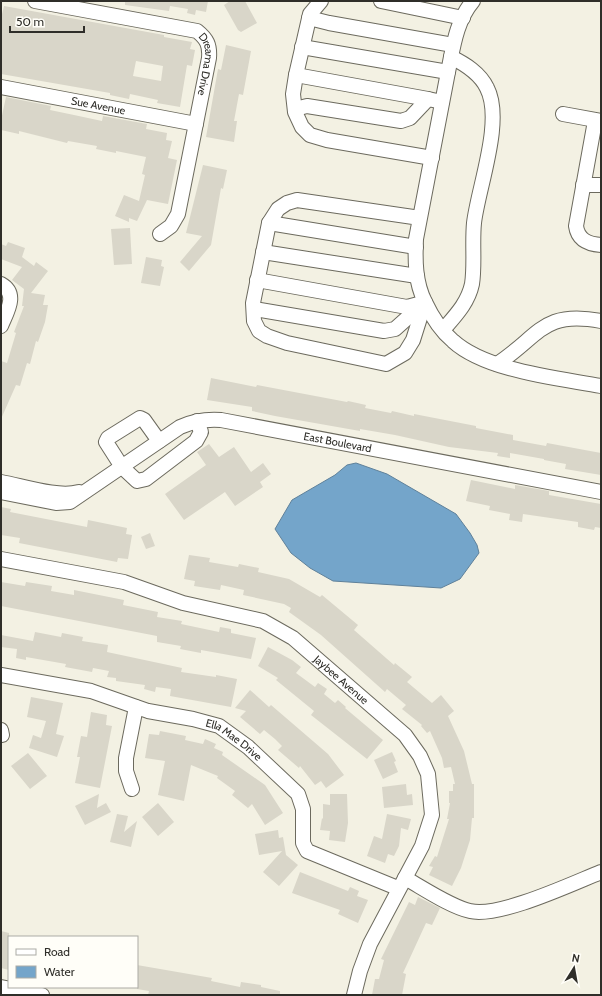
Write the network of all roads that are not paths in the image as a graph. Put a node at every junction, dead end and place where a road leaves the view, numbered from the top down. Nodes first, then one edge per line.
1 (34, 1) edge
2 (321, 1) edge
3 (381, 1) edge
4 (473, 1) edge
5 (309, 18) junction
6 (463, 18) junction
7 (302, 47) junction
8 (452, 51) junction
9 (448, 72) junction
10 (296, 75) junction
11 (1, 87) edge
12 (428, 99) junction
13 (442, 102) junction
14 (295, 109) junction
15 (563, 114) dead end
16 (598, 121) edge
17 (196, 124) junction
18 (432, 158) junction
19 (583, 185) junction
20 (601, 185) edge
21 (420, 218) junction
22 (269, 223) junction
23 (160, 234) dead end
24 (601, 245) edge
25 (416, 247) junction
26 (263, 252) junction
27 (417, 276) junction
28 (257, 280) junction
29 (1, 284) edge
30 (425, 302) junction
31 (254, 309) junction
32 (601, 321) edge
33 (1, 326) edge
34 (443, 330) junction
35 (497, 364) junction
36 (601, 386) edge
37 (197, 421) junction
38 (159, 441) junction
39 (122, 467) junction
40 (1, 482) edge
41 (93, 487) junction
42 (1, 492) edge
43 (601, 492) edge
44 (1, 559) edge
45 (2, 678) edge
46 (136, 707) junction
47 (132, 789) dead end
48 (601, 872) edge
49 (401, 884) junction
50 (1, 987) edge
51 (42, 995) edge
52 (354, 995) edge

1 - 17 street, Dreama Drive
2 - 5 street
3 - 6 street
4 - 6 street
5 - 7 street
5 - 8 street
6 - 8 street
7 - 9 street
7 - 10 street
8 - 9 street
8 - 34 street
9 - 13 street
10 - 12 street
10 - 14 street
11 - 17 street, Sue Avenue
12 - 13 street
12 - 14 street
13 - 18 street
14 - 18 street
15 - 16 street
16 - 19 street
17 - 23 street, Dreama Drive
18 - 21 street
19 - 20 street
19 - 24 street
21 - 22 street
21 - 25 street
22 - 25 street
22 - 26 street
25 - 27 street
26 - 27 street
26 - 28 street
27 - 30 street
28 - 30 street
28 - 31 street
29 - 33 street
30 - 31 street
30 - 31 street
30 - 34 street
32 - 35 street
34 - 35 street
35 - 36 street
37 - 38 street, East Boulevard
37 - 39 street
37 - 43 street, East Boulevard
38 - 39 street, East Boulevard
38 - 39 street
39 - 41 street, East Boulevard
40 - 41 street
41 - 42 street
44 - 49 street, Jaybee Avenue
45 - 46 street, Ella Mae Drive
46 - 47 street
46 - 49 street, Ella Mae Drive
48 - 49 street
49 - 52 street, Jaybee Avenue
50 - 51 street

